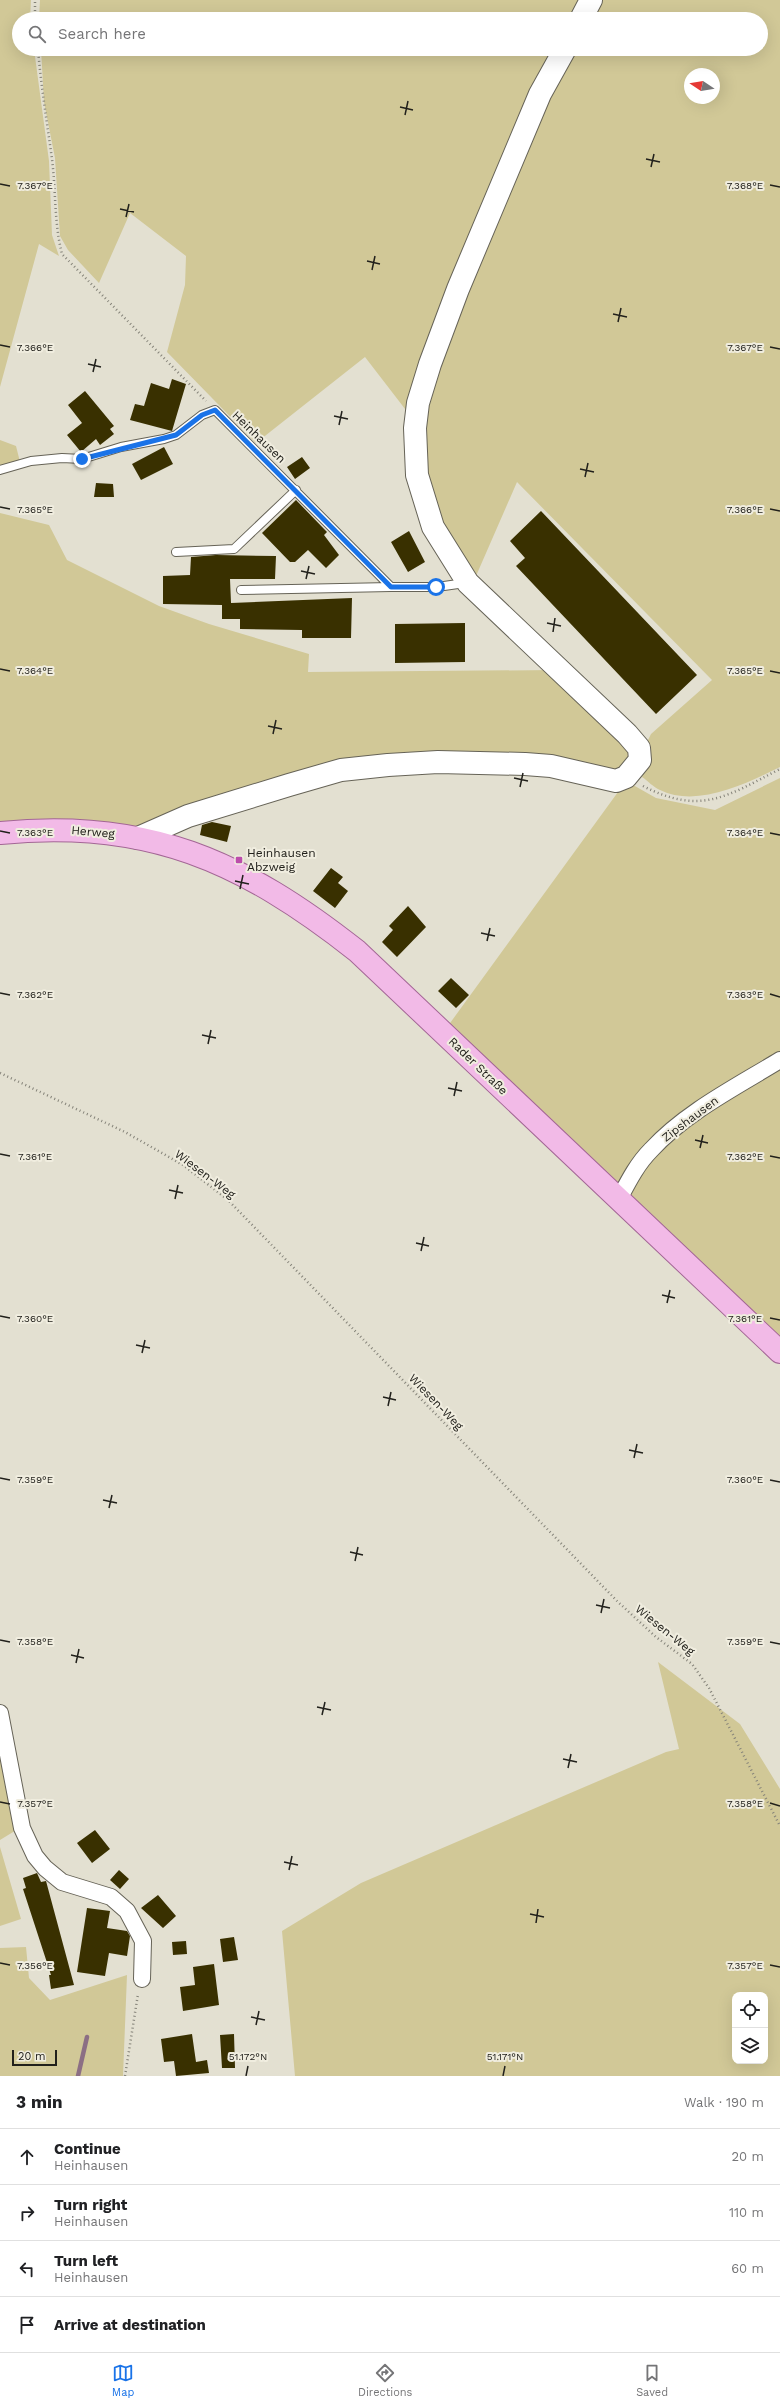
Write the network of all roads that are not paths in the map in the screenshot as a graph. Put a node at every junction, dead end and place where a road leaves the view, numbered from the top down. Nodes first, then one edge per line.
1 (591, 0) edge
2 (585, 12) edge
3 (560, 56) edge
4 (0, 470) edge
5 (296, 490) junction
6 (176, 552) dead end
7 (468, 583) junction
8 (391, 587) junction
9 (241, 590) dead end
10 (0, 833) edge
11 (138, 838) junction
12 (780, 1060) edge
13 (619, 1199) junction
14 (780, 1352) edge
15 (0, 1713) edge
16 (142, 1979) road end

1 - 2 street
3 - 7 street
4 - 5 lane, Heinhausen
5 - 6 lane
5 - 8 lane, Heinhausen
7 - 8 lane
7 - 11 street
8 - 9 lane
10 - 11 main road, Herweg
11 - 13 main road, Rader Straße
12 - 13 street, Zipshausen
13 - 14 main road, Rader Straße
15 - 16 street

